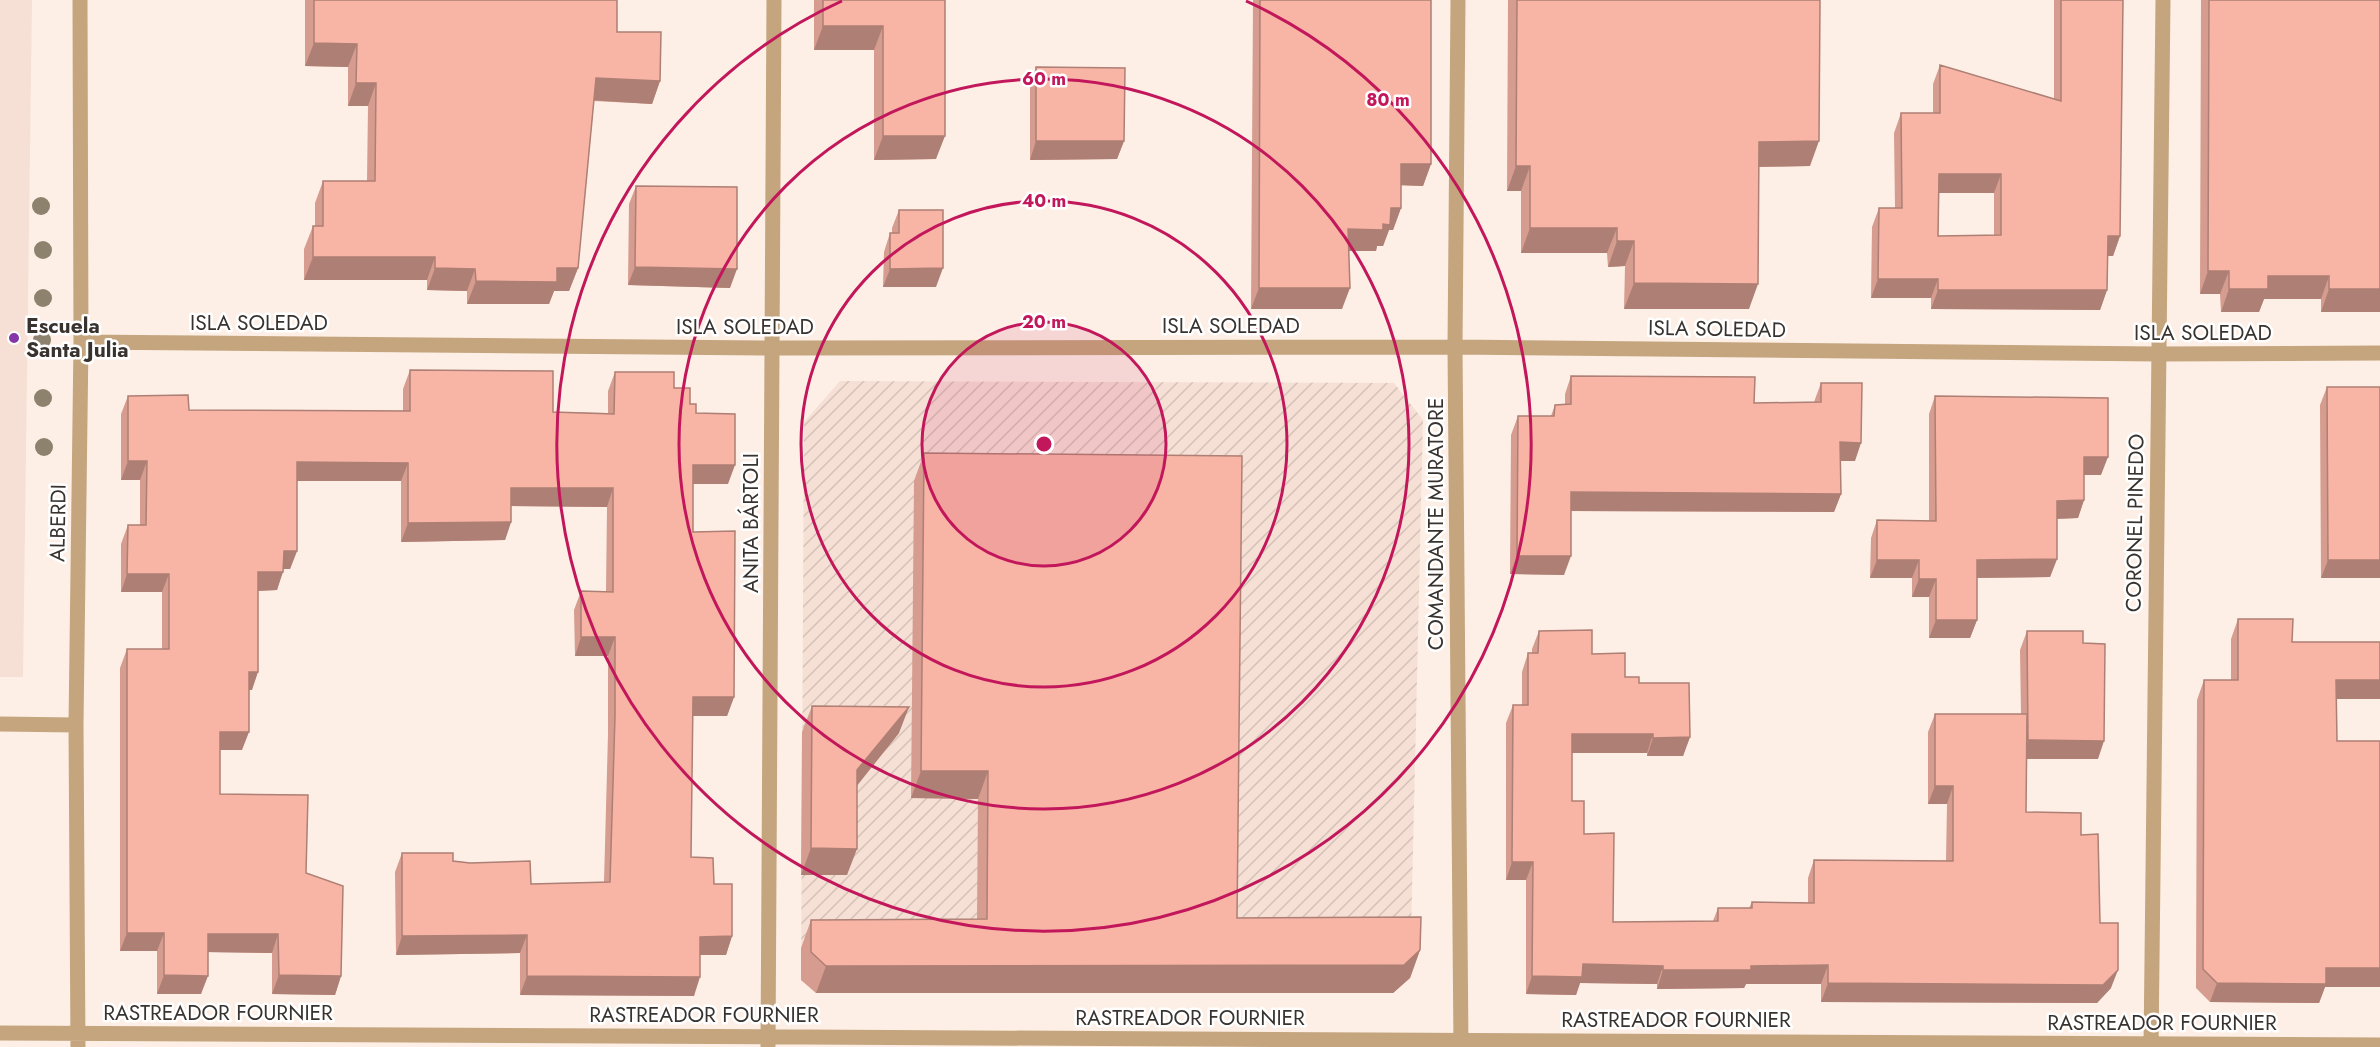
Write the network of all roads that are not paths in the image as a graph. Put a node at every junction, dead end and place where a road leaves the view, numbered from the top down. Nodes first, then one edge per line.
1 (80, 0) edge
2 (774, 0) edge
3 (1458, 0) edge
4 (2163, 0) edge
5 (81, 342) junction
6 (1455, 347) junction
7 (774, 348) junction
8 (2380, 353) edge
9 (2158, 354) junction
10 (0, 724) edge
11 (76, 725) junction
12 (0, 1033) edge
13 (78, 1040) edge
14 (768, 1042) edge
15 (1461, 1043) edge
16 (2380, 1045) edge
17 (2151, 1046) edge

1 - 5 street, ALBERDI
2 - 7 street, ANITA BÁRTOLI
3 - 6 street, COMANDANTE MURATORE
4 - 9 street, CORONEL PINEDO
5 - 7 street, ISLA SOLEDAD
5 - 11 street, ALBERDI
6 - 7 street, ISLA SOLEDAD
6 - 9 street, ISLA SOLEDAD
6 - 15 street, COMANDANTE MURATORE
7 - 14 street, ANITA BÁRTOLI
8 - 9 street, ISLA SOLEDAD
9 - 17 street, CORONEL PINEDO
10 - 11 street
11 - 13 street, ALBERDI
12 - 13 street, RASTREADOR FOURNIER
13 - 14 street, RASTREADOR FOURNIER
14 - 15 street, RASTREADOR FOURNIER
15 - 17 street, RASTREADOR FOURNIER
16 - 17 street, RASTREADOR FOURNIER

